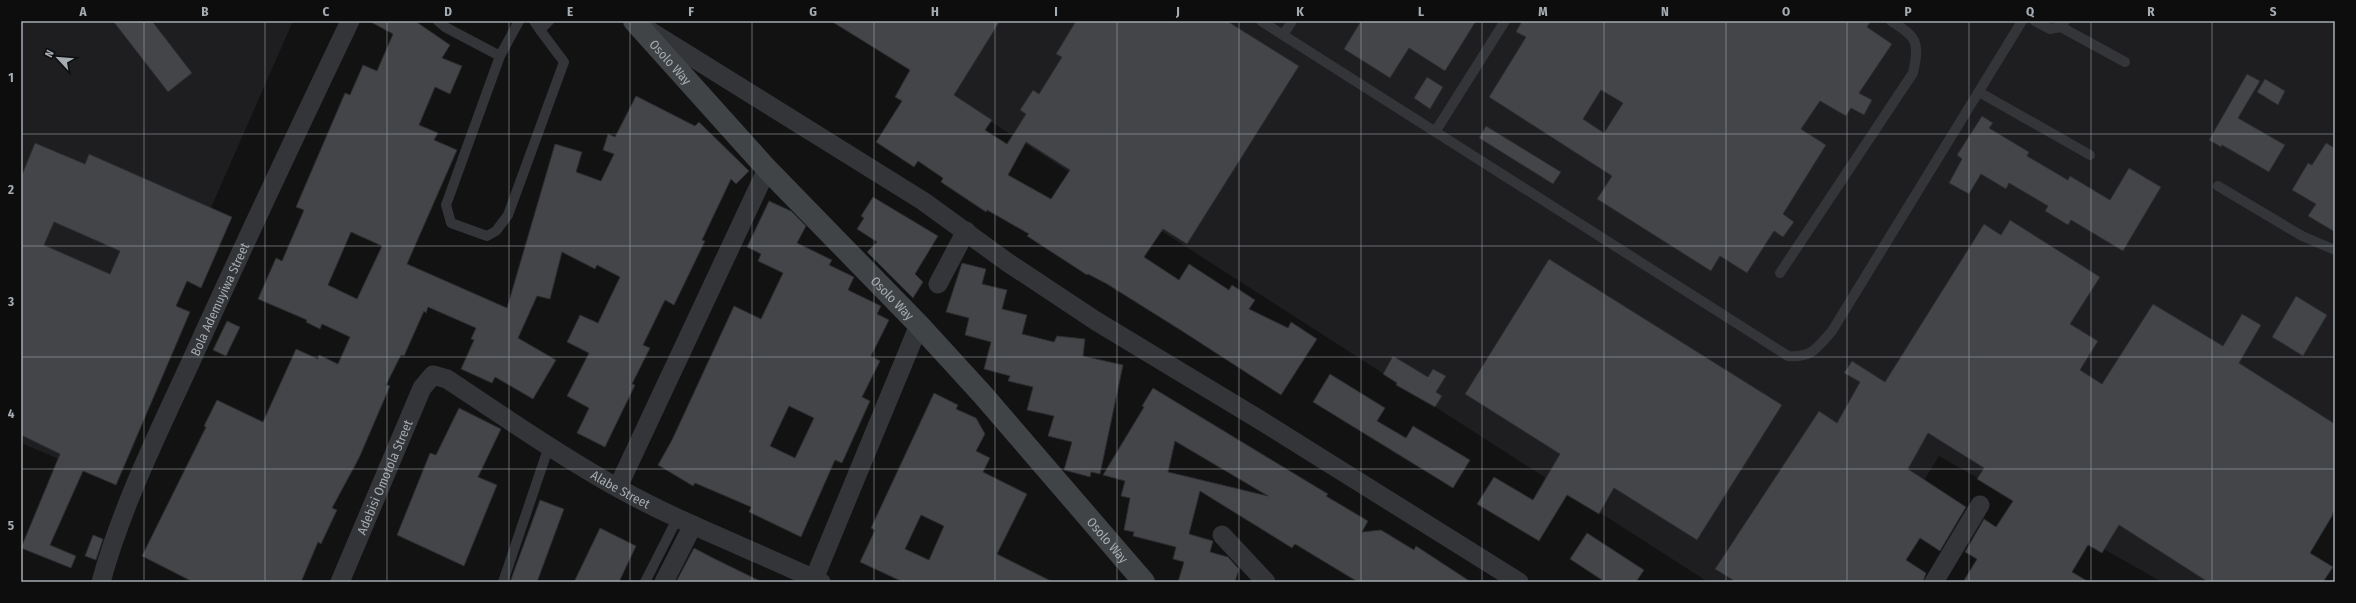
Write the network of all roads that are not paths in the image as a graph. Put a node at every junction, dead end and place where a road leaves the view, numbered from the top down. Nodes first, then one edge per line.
1 (350, 21) edge
2 (438, 21) edge
3 (519, 21) edge
4 (534, 21) edge
5 (549, 21) edge
6 (635, 21) edge
7 (1261, 21) edge
8 (1292, 21) edge
9 (1505, 21) edge
10 (1891, 21) edge
11 (2022, 21) edge
12 (2035, 21) edge
13 (2063, 24) edge
14 (540, 30) junction
15 (1283, 35) junction
16 (500, 56) junction
17 (2125, 62) dead end
18 (1979, 92) junction
19 (1435, 132) junction
20 (2090, 155) dead end
21 (767, 169) junction
22 (2218, 186) dead end
23 (966, 231) junction
24 (2335, 250) edge
25 (1780, 273) dead end
26 (938, 284) dead end
27 (919, 325) junction
28 (433, 375) joint
29 (549, 446) junction
30 (618, 488) junction
31 (1980, 505) dead end
32 (685, 522) junction
33 (1222, 535) dead end
34 (817, 581) edge
35 (101, 582) edge
36 (340, 582) edge
37 (503, 582) edge
38 (645, 582) edge
39 (664, 582) edge
40 (1144, 582) edge
41 (1266, 582) edge
42 (1518, 582) edge
43 (1934, 582) edge

1 - 35 street, Bola Ademuyiwa Street
2 - 16 lane
3 - 16 lane
4 - 14 lane
5 - 14 lane
6 - 21 main road, Osolo Way
6 - 23 street
7 - 15 lane
8 - 15 lane
9 - 19 lane
10 - 25 lane
11 - 18 lane
12 - 13 lane
13 - 17 lane
14 - 16 lane
15 - 19 lane
18 - 19 lane
18 - 20 lane
21 - 27 main road, Osolo Way
21 - 30 street
22 - 24 lane
23 - 26 street
23 - 42 street
27 - 34 street
27 - 40 main road, Osolo Way
28 - 29 street, Alabe Street
28 - 36 street, Adebisi Omotola Street
29 - 30 street, Alabe Street
29 - 37 lane
30 - 32 street, Alabe Street
31 - 43 street
32 - 34 street, Alabe Street
32 - 38 lane
32 - 39 street
33 - 41 street

